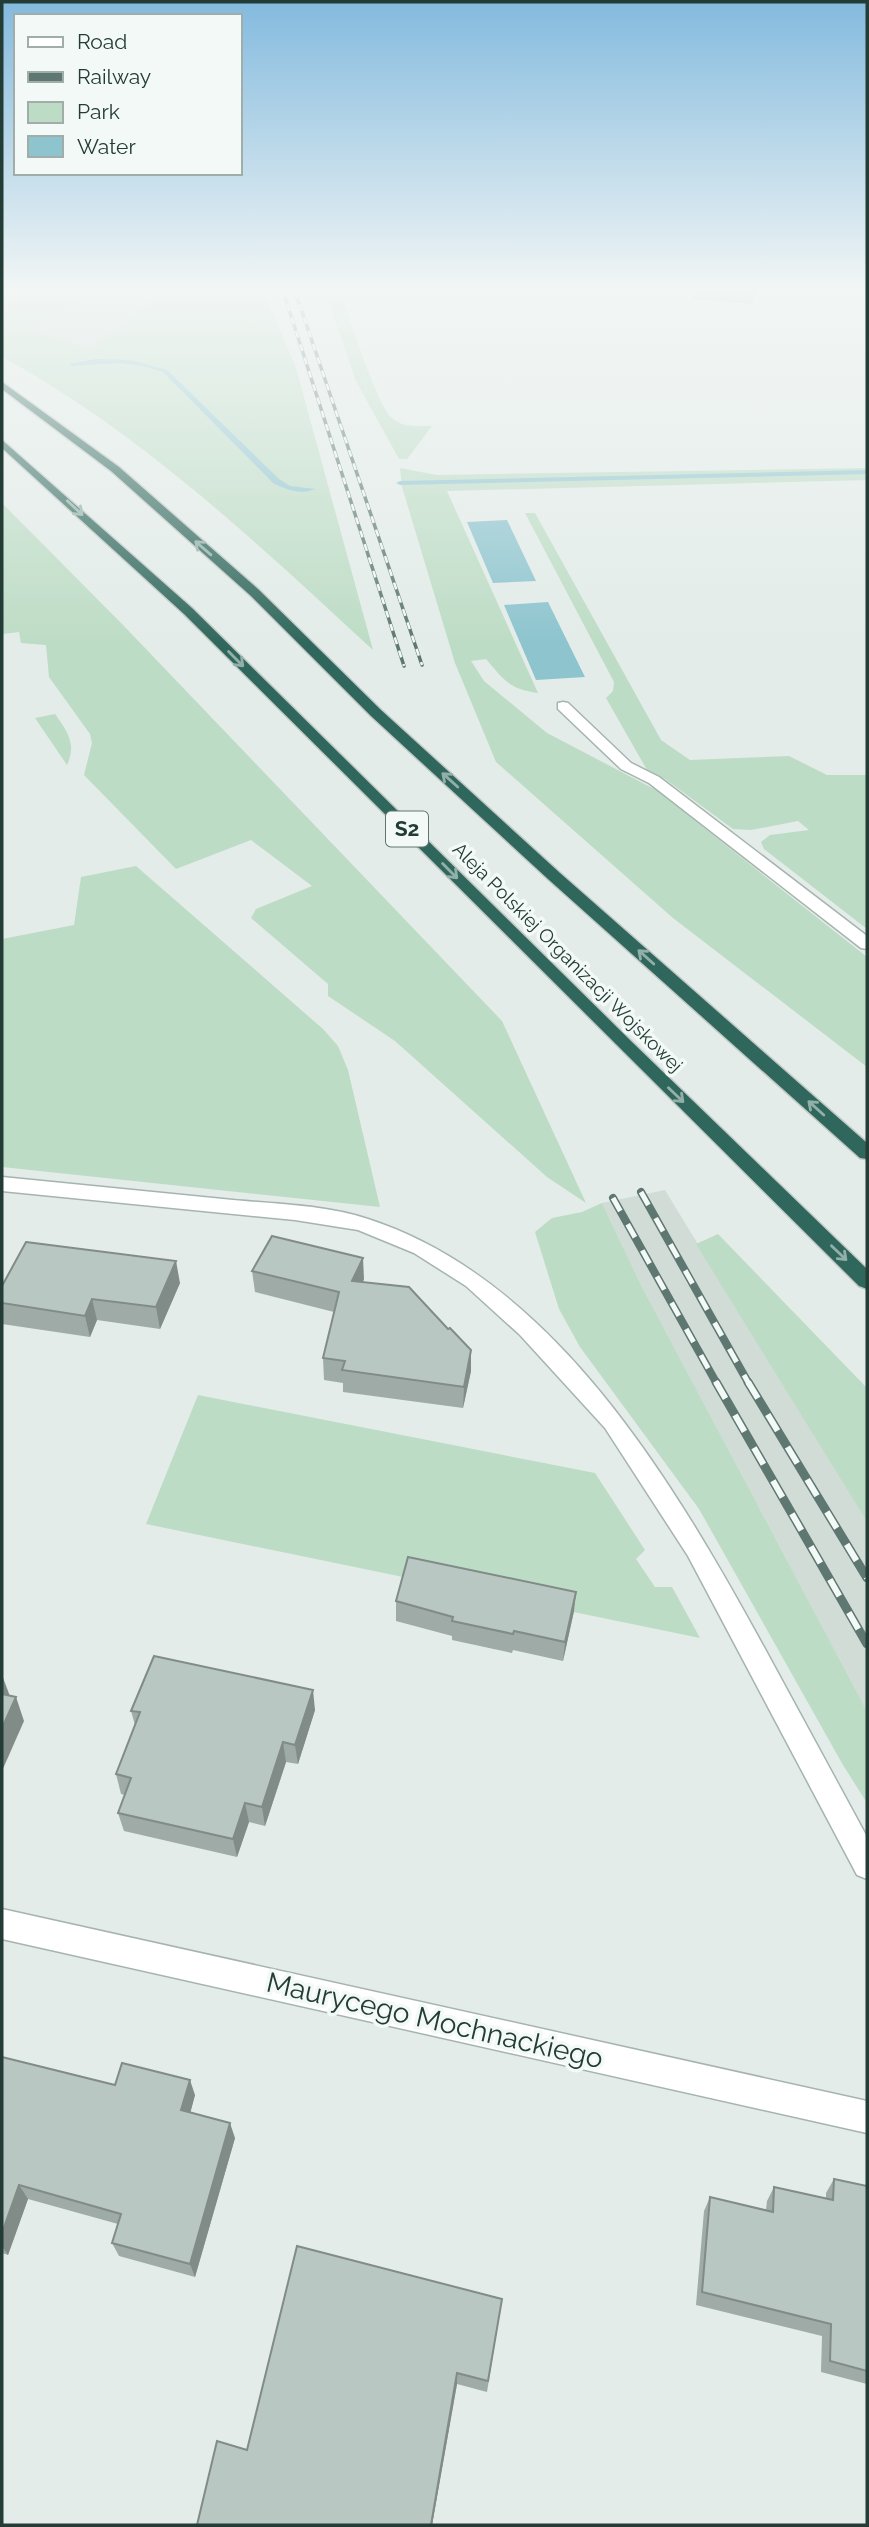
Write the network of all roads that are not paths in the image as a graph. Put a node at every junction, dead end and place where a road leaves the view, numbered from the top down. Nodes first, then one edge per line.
1 (33, 409) edge
2 (2, 443) edge
3 (563, 706) dead end
4 (867, 944) edge
5 (867, 1153) edge
6 (2, 1184) edge
7 (867, 1282) edge
8 (867, 1865) edge
9 (2, 1924) edge
10 (867, 2117) edge

5 -> 1 highway, Aleja Polskiej Organizacji Wojskowej
2 -> 7 highway, Aleja Polskiej Organizacji Wojskowej / S2
3 - 4 street
6 - 8 street
9 - 10 street, Maurycego Mochnackiego

